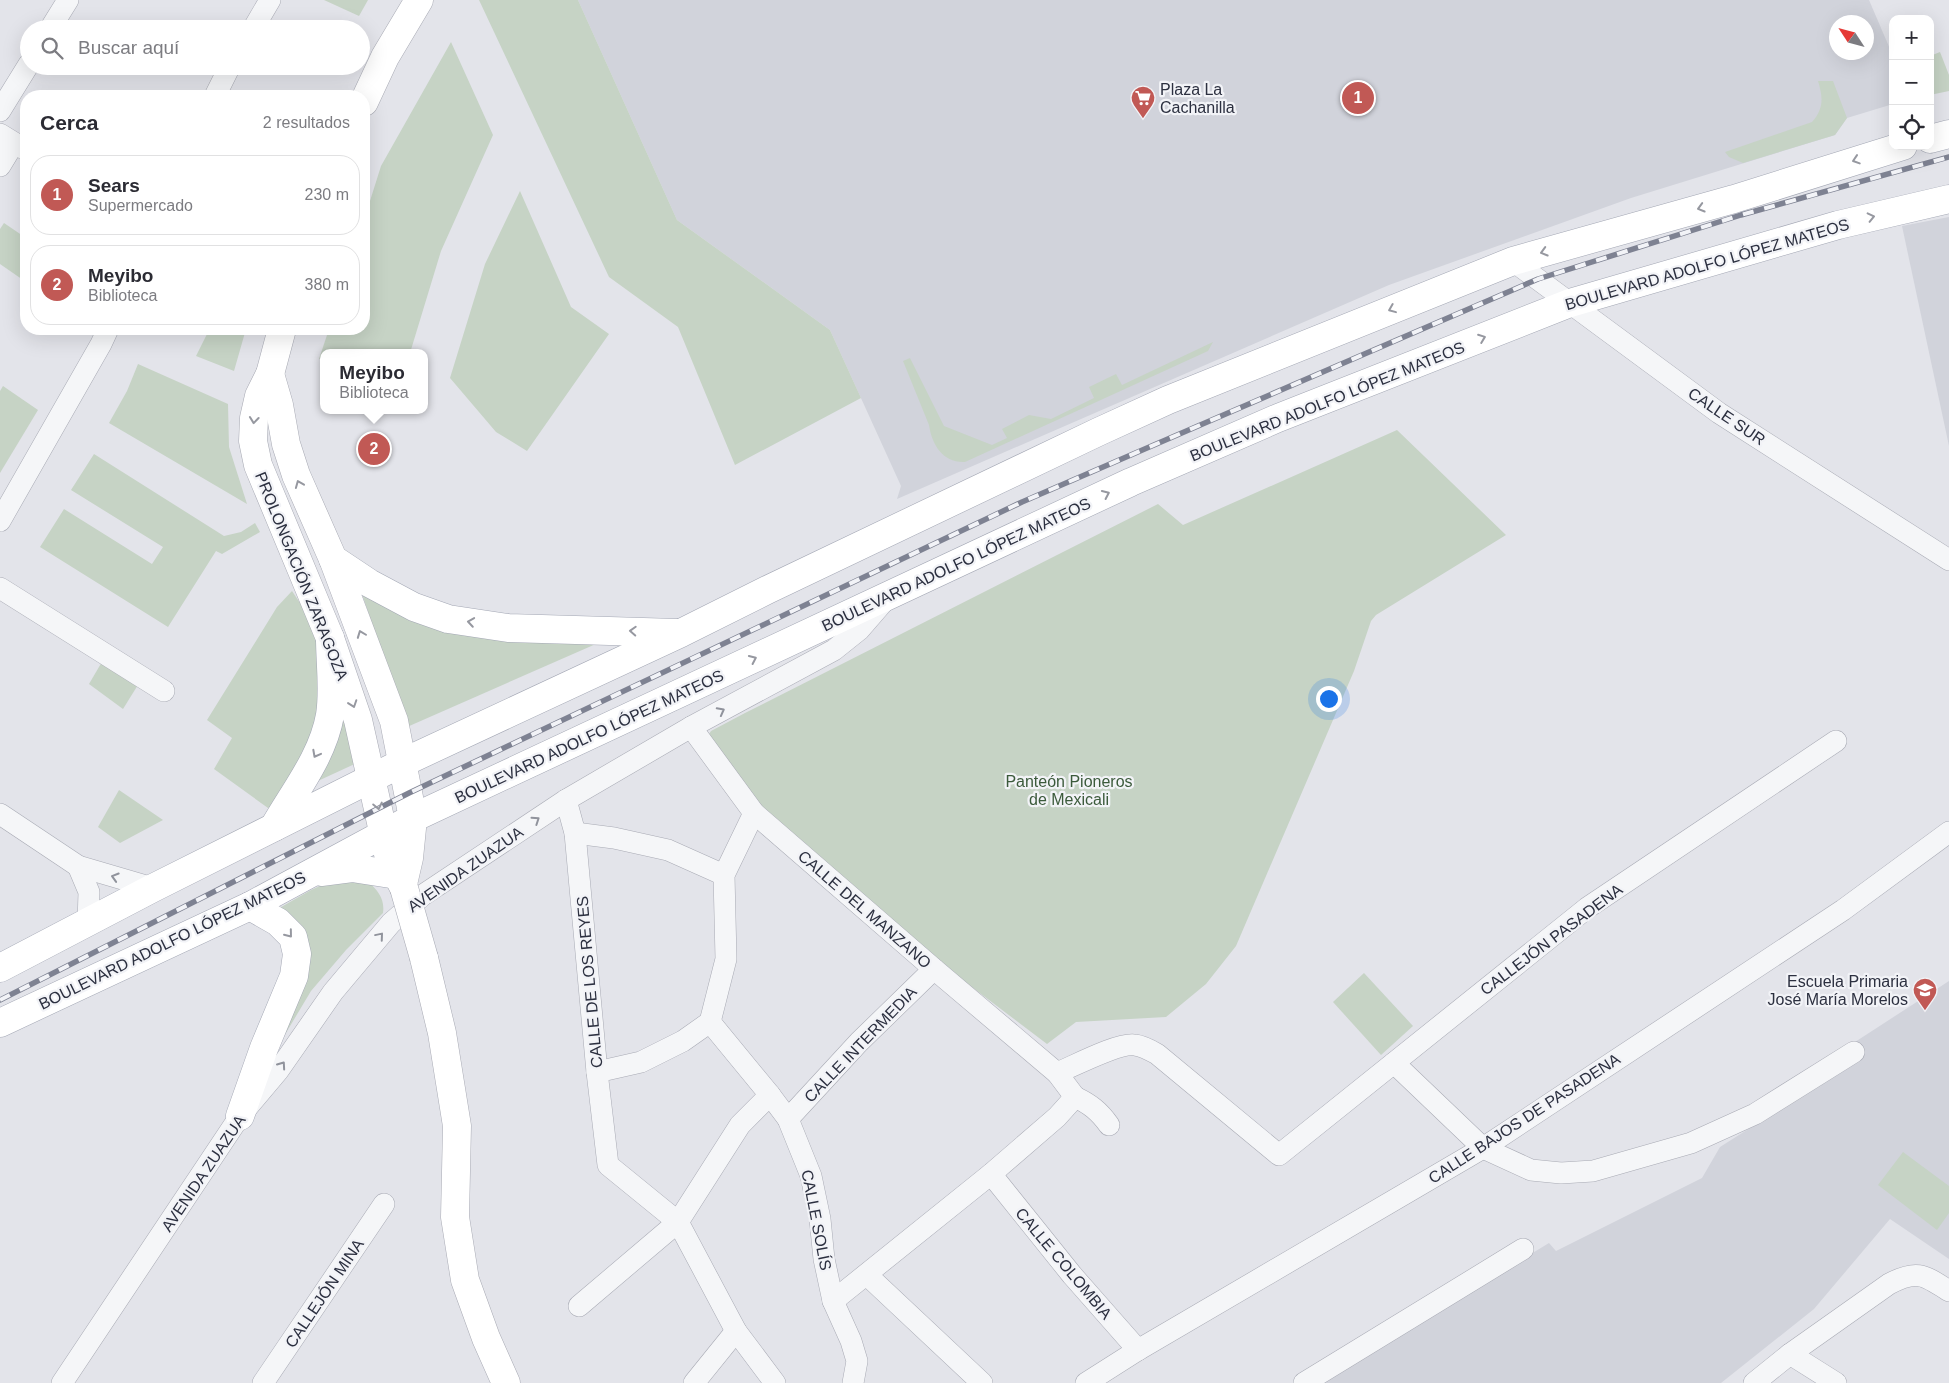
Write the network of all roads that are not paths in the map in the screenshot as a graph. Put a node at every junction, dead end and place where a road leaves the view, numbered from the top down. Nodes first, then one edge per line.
1 (68, 0) edge
2 (270, 0) edge
3 (420, 0) edge
4 (56, 20) edge
5 (258, 20) edge
6 (22, 75) edge
7 (226, 75) edge
8 (218, 90) edge
9 (370, 90) edge
10 (0, 111) edge
11 (1949, 134) edge
12 (1934, 138) edge
13 (13, 142) edge
14 (1890, 150) edge
15 (0, 166) edge
16 (1949, 199) edge
17 (1512, 261) junction
18 (1570, 303) junction
19 (106, 335) edge
20 (280, 335) edge
21 (270, 374) junction
22 (0, 522) edge
23 (333, 559) junction
24 (1949, 560) edge
25 (0, 588) edge
26 (889, 595) junction
27 (681, 634) junction
28 (330, 638) junction
29 (164, 691) dead end
30 (691, 727) junction
31 (1836, 741) dead end
32 (402, 763) junction
33 (372, 778) junction
34 (566, 800) junction
35 (754, 813) junction
36 (0, 814) edge
37 (413, 818) junction
38 (274, 827) junction
39 (1949, 832) edge
40 (575, 833) junction
41 (384, 834) junction
42 (78, 866) junction
43 (312, 872) junction
44 (724, 875) junction
45 (401, 882) junction
46 (153, 888) junction
47 (250, 906) junction
48 (88, 923) junction
49 (0, 968) edge
50 (934, 969) junction
51 (710, 1022) junction
52 (0, 1023) edge
53 (1854, 1052) dead end
54 (1394, 1063) junction
55 (597, 1072) junction
56 (1057, 1073) junction
57 (770, 1095) junction
58 (1075, 1097) junction
59 (240, 1116) junction
60 (788, 1119) junction
61 (1109, 1125) dead end
62 (1482, 1148) junction
63 (991, 1174) junction
64 (384, 1204) dead end
65 (678, 1222) junction
66 (1523, 1249) dead end
67 (867, 1275) junction
68 (1949, 1292) edge
69 (834, 1301) junction
70 (579, 1306) dead end
71 (736, 1331) junction
72 (1138, 1350) junction
73 (1790, 1354) junction
74 (62, 1383) edge
75 (263, 1383) edge
76 (506, 1383) edge
77 (694, 1383) edge
78 (775, 1383) edge
79 (853, 1383) edge
80 (982, 1383) edge
81 (1086, 1383) edge
82 (1304, 1383) edge
83 (1754, 1383) edge
84 (1836, 1383) edge

1 - 4 street
2 - 5 street
3 - 9 main road
6 - 10 street
7 - 8 street
11 - 12 main road
13 - 15 street
14 -> 17 main road
18 -> 16 main road, BOULEVARD ADOLFO LÓPEZ MATEOS
17 - 18 street, CALLE SUR
17 -> 27 main road
18 - 24 street, CALLE SUR
26 -> 18 main road, BOULEVARD ADOLFO LÓPEZ MATEOS
19 - 22 street
20 - 21 main road, PROLONGACIÓN ZARAGOZA
23 -> 21 main road, PROLONGACIÓN ZARAGOZA
21 -> 28 main road, PROLONGACIÓN ZARAGOZA
27 -> 23 main road
32 -> 23 main road, PROLONGACIÓN ZARAGOZA
25 - 29 street
30 -> 26 street, AVENIDA ZUAZUA
37 -> 26 main road, BOULEVARD ADOLFO LÓPEZ MATEOS
27 - 32 main road
28 -> 33 main road, PROLONGACIÓN ZARAGOZA
28 -> 38 main road
30 - 34 street, AVENIDA ZUAZUA
30 - 35 street, CALLE DEL MANZANO
31 - 54 street, CALLEJÓN PASADENA
32 - 33 main road
32 - 37 main road, PROLONGACIÓN ZARAGOZA
33 - 38 main road
33 -> 41 main road, PROLONGACIÓN ZARAGOZA
34 - 40 street, CALLE DE LOS REYES
59 -> 34 street, AVENIDA ZUAZUA
35 - 44 street
35 - 50 street, CALLE DEL MANZANO
36 - 42 street
37 - 41 main road, BOULEVARD ADOLFO LÓPEZ MATEOS
37 - 45 main road, PROLONGACIÓN ZARAGOZA
38 - 46 main road
39 - 62 street, CALLE BAJOS DE PASADENA
40 - 44 street
40 - 55 street, CALLE DE LOS REYES
41 - 43 main road, BOULEVARD ADOLFO LÓPEZ MATEOS
41 - 45 main road, PROLONGACIÓN ZARAGOZA
46 -> 42 street
42 - 48 street
43 - 45 main road
43 - 47 main road, BOULEVARD ADOLFO LÓPEZ MATEOS
44 - 51 street
45 - 76 main road, PROLONGACIÓN ZARAGOZA, bridge
46 - 48 main road
47 - 52 main road, BOULEVARD ADOLFO LÓPEZ MATEOS
47 -> 59 main road
48 - 49 main road
50 - 56 street, CALLE DEL MANZANO
50 - 60 street, CALLE INTERMEDIA
51 - 55 street
51 - 57 street, CALLE SOLÍS
53 - 62 street
54 - 56 street, CALLEJÓN PASADENA
54 - 62 street
55 - 65 street, CALLE DE LOS REYES
56 - 58 street
57 - 60 street, CALLE SOLÍS
57 - 65 street
58 - 61 street
58 - 63 street
59 - 74 street, AVENIDA ZUAZUA
60 - 69 street, CALLE SOLÍS
62 - 72 street, CALLE BAJOS DE PASADENA
63 - 67 street
63 - 72 street, CALLE COLOMBIA
64 - 75 street, CALLEJÓN MINA
65 - 70 street
65 - 71 street
66 - 82 street
67 - 69 street
67 - 80 street
68 - 73 street
69 - 79 street, CALLE SOLÍS
71 - 77 street
71 - 78 street
72 - 81 street, CALLE BAJOS DE PASADENA
73 - 83 street
73 - 84 street

